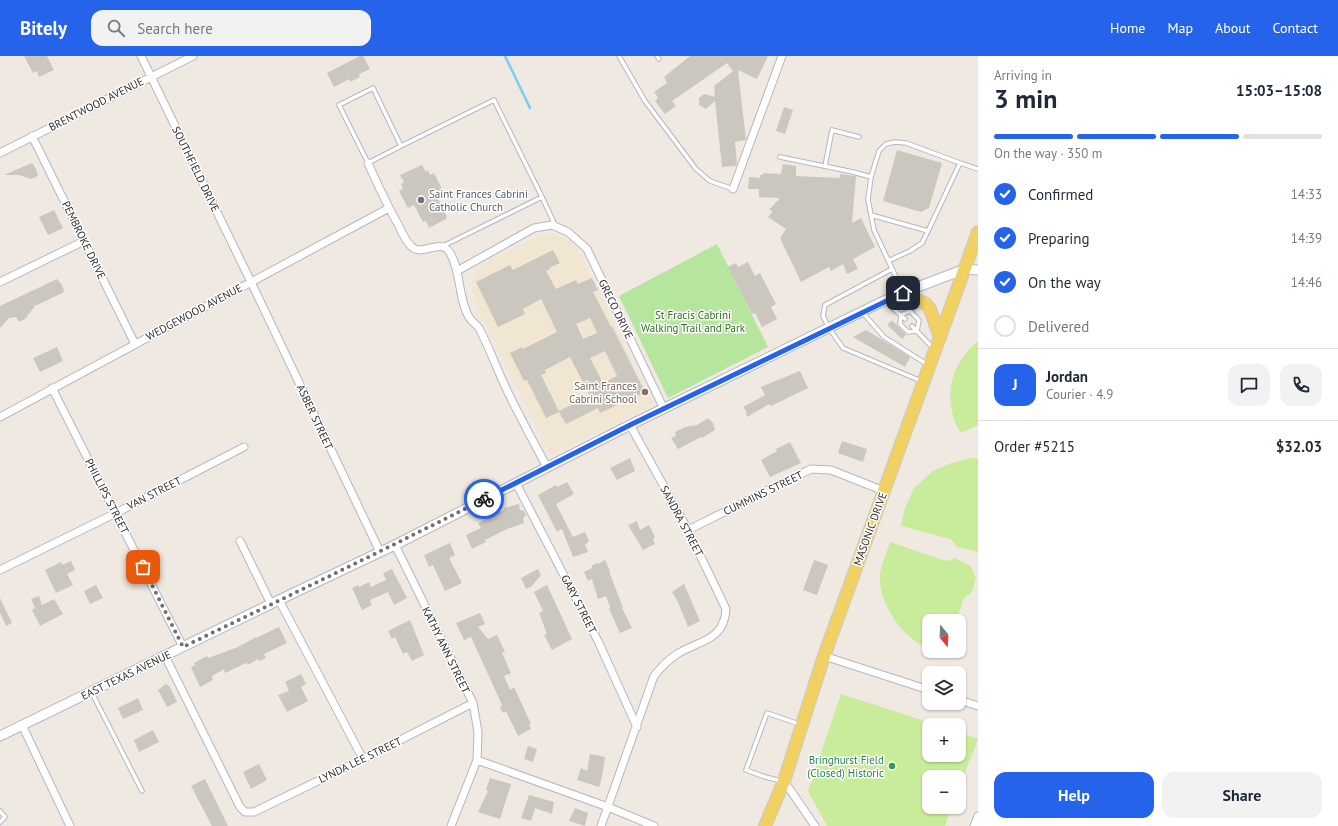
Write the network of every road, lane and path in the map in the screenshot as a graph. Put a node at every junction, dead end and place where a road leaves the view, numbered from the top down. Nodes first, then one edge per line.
1 (141, 56) edge
2 (193, 56) edge
3 (619, 56) edge
4 (782, 56) edge
5 (151, 77) junction
6 (32, 136) junction
7 (860, 137) dead end
8 (401, 146) junction
9 (0, 153) edge
10 (780, 157) dead end
11 (960, 163) junction
12 (368, 164) junction
13 (825, 166) junction
14 (978, 169) edge
15 (871, 177) junction
16 (733, 189) joint
17 (542, 197) junction
18 (389, 208) junction
19 (871, 216) junction
20 (554, 226) junction
21 (928, 231) junction
22 (978, 232) edge
23 (84, 241) junction
24 (443, 246) junction
25 (888, 260) junction
26 (892, 269) junction
27 (965, 269) junction
28 (978, 270) edge
29 (456, 271) junction
30 (0, 282) edge
31 (251, 282) junction
32 (903, 293) junction
33 (885, 301) junction
34 (862, 312) junction
35 (900, 315) junction
36 (905, 319) dead end
37 (912, 326) dead end
38 (829, 328) junction
39 (917, 331) junction
40 (135, 344) junction
41 (938, 344) junction
42 (930, 366) junction
43 (924, 382) junction
44 (52, 388) junction
45 (664, 409) junction
46 (0, 417) edge
47 (630, 425) junction
48 (244, 447) dead end
49 (547, 467) junction
50 (516, 483) junction
51 (884, 491) junction
52 (116, 513) junction
53 (688, 530) junction
54 (240, 541) dead end
55 (395, 545) junction
56 (380, 552) junction
57 (0, 570) edge
58 (279, 600) junction
59 (271, 604) junction
60 (183, 647) junction
61 (164, 656) junction
62 (824, 656) junction
63 (922, 688) edge
64 (91, 692) junction
65 (966, 702) edge
66 (473, 703) junction
67 (978, 706) edge
68 (22, 725) junction
69 (802, 725) junction
70 (637, 727) junction
71 (0, 736) edge
72 (363, 759) junction
73 (477, 760) junction
74 (784, 781) junction
75 (142, 791) dead end
76 (608, 807) junction
77 (0, 811) edge
78 (978, 816) edge
79 (0, 822) edge
80 (70, 826) edge
81 (451, 826) edge
82 (601, 826) edge
83 (654, 826) edge
84 (765, 826) edge
85 (815, 826) edge
86 (974, 826) edge

1 - 5 street, SOUTHFIELD DRIVE
2 - 5 street, BRENTWOOD AVENUE
3 - 16 lane
4 - 16 street
5 - 6 street, BRENTWOOD AVENUE
5 - 31 street, SOUTHFIELD DRIVE
6 - 9 street, BRENTWOOD AVENUE
6 - 23 street, PEMBROKE DRIVE
7 - 13 lane
8 - 12 lane
8 - 12 lane
8 - 17 lane
10 - 13 lane
11 - 14 lane
11 - 15 lane
11 - 21 lane
12 - 18 street
13 - 15 lane
15 - 19 lane
17 - 20 lane
17 - 24 lane
18 - 24 street
18 - 31 street, WEDGEWOOD AVENUE
19 - 21 lane
19 - 25 lane
20 - 29 street
20 - 45 street, GRECO DRIVE
21 - 25 lane
22 - 27 main road, MASONIC DRIVE
23 - 30 street
23 - 40 street, PEMBROKE DRIVE
24 - 29 street
25 - 26 lane
26 - 32 lane
26 - 38 lane
27 - 28 street
27 - 32 street, EAST TEXAS AVENUE
27 - 41 main road, MASONIC DRIVE
29 - 49 street
31 - 40 street, WEDGEWOOD AVENUE
31 - 56 street, ASBER STREET
32 - 33 street, EAST TEXAS AVENUE
32 - 41 main road
33 - 34 street, EAST TEXAS AVENUE
33 - 35 lane
34 - 38 street, EAST TEXAS AVENUE
34 - 42 lane
35 - 36 lane
35 - 39 lane
35 - 39 lane
37 - 39 lane
38 - 43 lane
38 - 45 street, EAST TEXAS AVENUE
39 - 41 lane
40 - 44 street, WEDGEWOOD AVENUE
41 - 42 main road, MASONIC DRIVE
42 - 43 main road, MASONIC DRIVE
43 - 51 main road, MASONIC DRIVE
44 - 46 street, WEDGEWOOD AVENUE
44 - 52 street, PHILLIPS STREET
45 - 47 street, EAST TEXAS AVENUE
47 - 49 street, EAST TEXAS AVENUE
47 - 53 street, SANDRA STREET
48 - 52 street, VAN STREET
49 - 50 street, EAST TEXAS AVENUE
50 - 55 street, EAST TEXAS AVENUE
50 - 70 street, GARY STREET
51 - 53 street, CUMMINS STREET
51 - 62 main road, MASONIC DRIVE
52 - 57 street, VAN STREET
52 - 60 street, PHILLIPS STREET
53 - 70 street, SANDRA STREET
54 - 59 street
55 - 56 street, EAST TEXAS AVENUE
55 - 66 street, KATHY ANN STREET
56 - 58 street, EAST TEXAS AVENUE
58 - 59 street, EAST TEXAS AVENUE
58 - 72 street
59 - 60 street, EAST TEXAS AVENUE
60 - 61 street, EAST TEXAS AVENUE
61 - 64 street, EAST TEXAS AVENUE
61 - 72 street, LYNDA LEE STREET
62 - 63 street
62 - 69 main road, MASONIC DRIVE
64 - 68 street, EAST TEXAS AVENUE
64 - 75 lane
65 - 67 street
66 - 72 street, LYNDA LEE STREET
66 - 73 street, KATHY ANN STREET
68 - 71 street, EAST TEXAS AVENUE
68 - 80 street
69 - 74 main road, MASONIC DRIVE
69 - 74 lane
70 - 76 street
73 - 76 street
73 - 81 street, KATHY ANN STREET
74 - 84 main road, MASONIC DRIVE
74 - 85 street
76 - 82 street
76 - 83 street
77 - 79 lane
78 - 86 street

